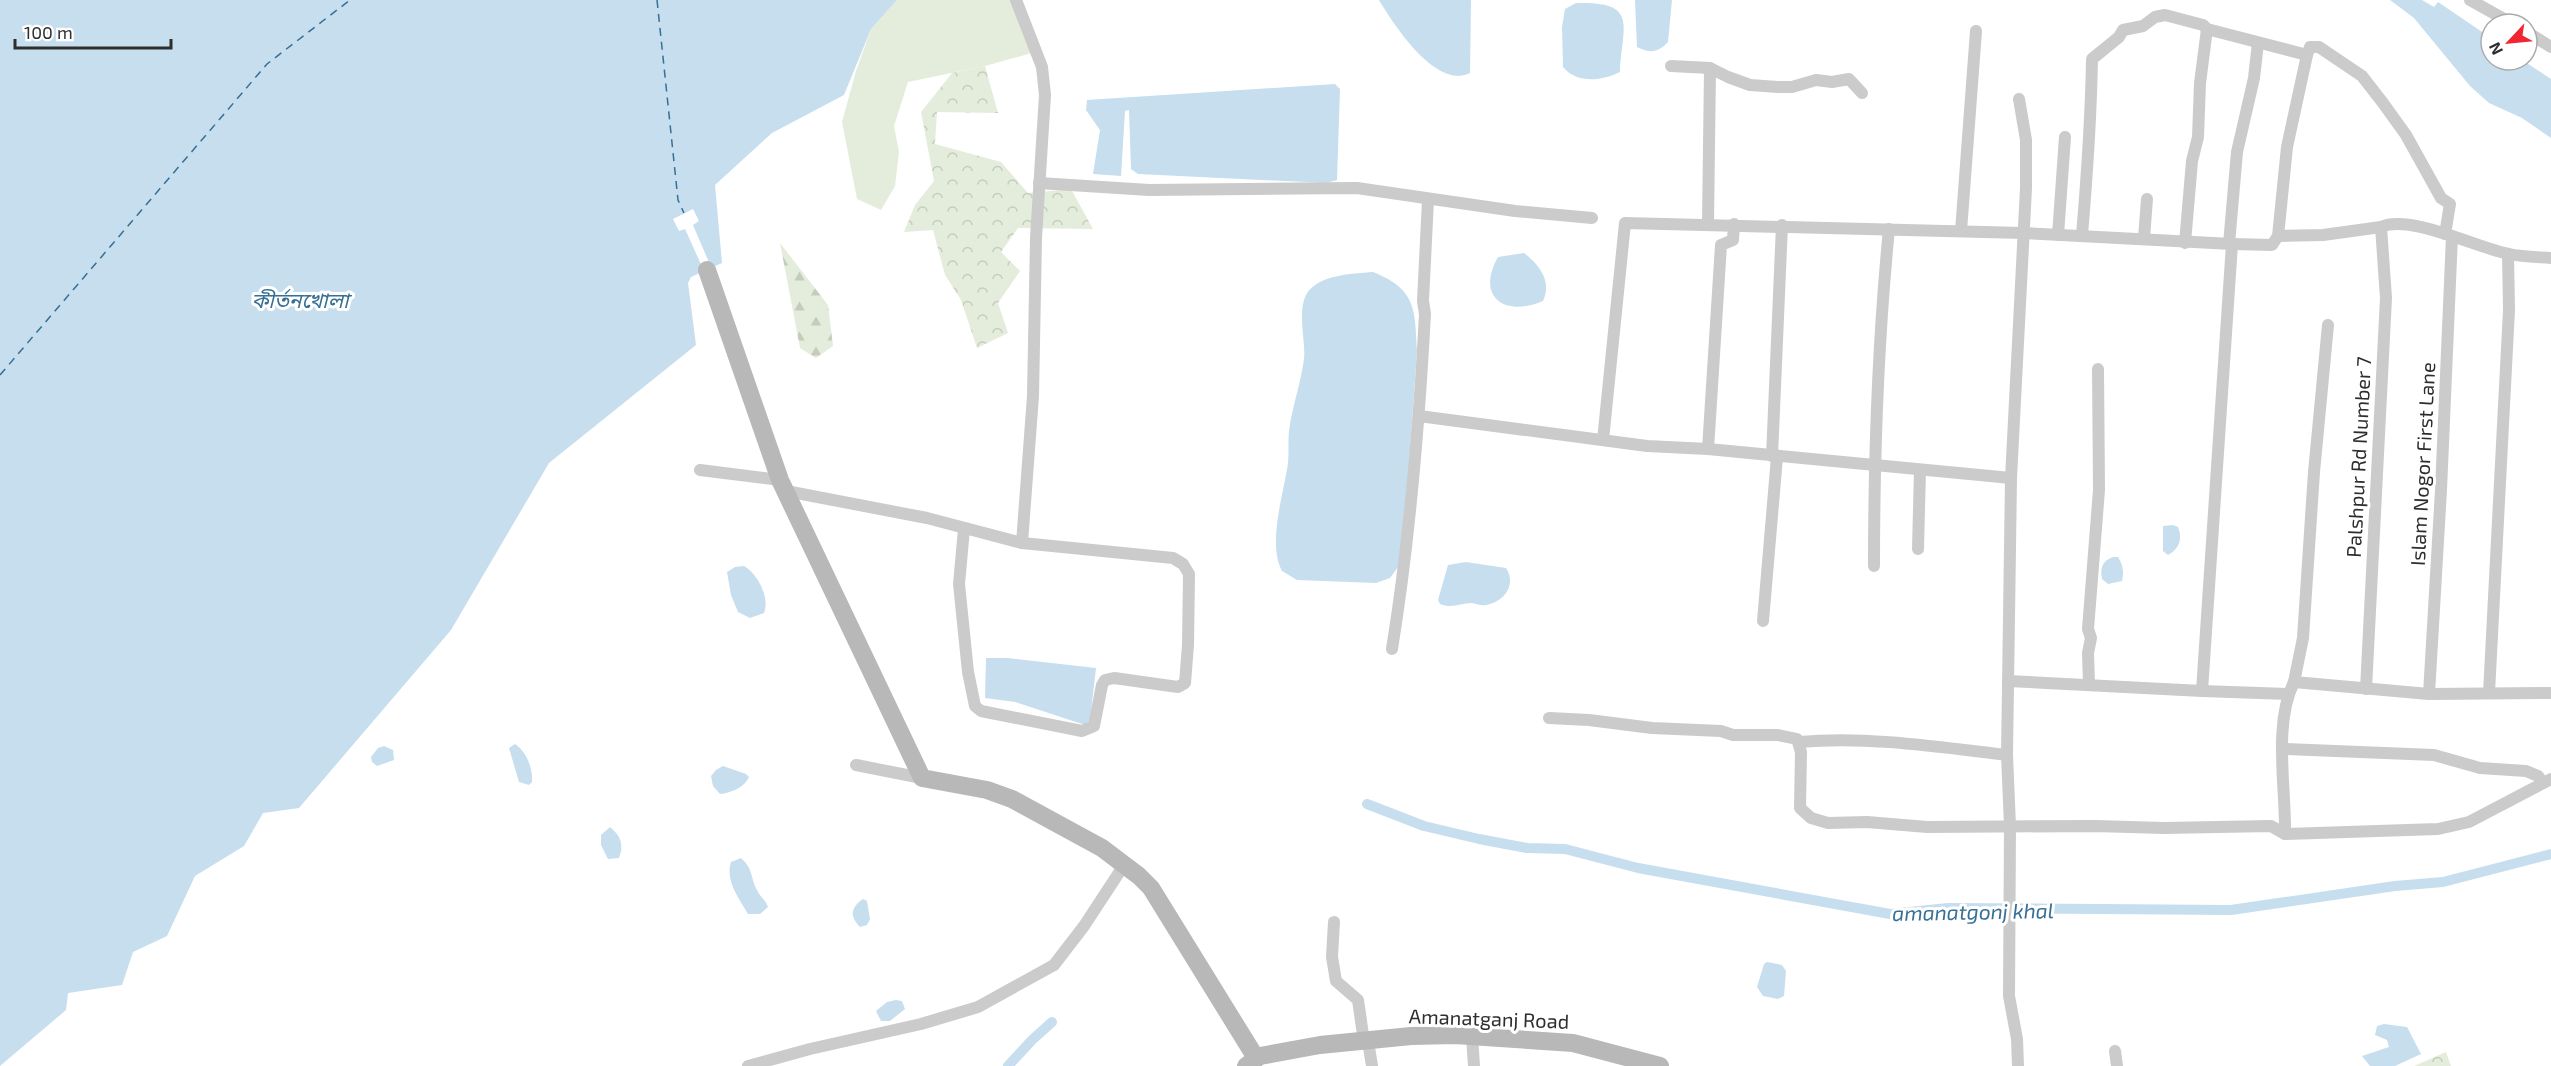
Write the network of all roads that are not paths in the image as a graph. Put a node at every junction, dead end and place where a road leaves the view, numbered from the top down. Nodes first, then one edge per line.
1 (1016, 0) edge
2 (2470, 0) edge
3 (2492, 12) edge
4 (2207, 29) junction
5 (1976, 31) dead end
6 (2258, 43) junction
7 (2307, 55) junction
8 (1671, 66) dead end
9 (1710, 68) junction
10 (1862, 93) dead end
11 (2019, 99) dead end
12 (2065, 137) dead end
13 (1039, 183) junction
14 (1428, 200) junction
15 (2147, 200) dead end
16 (1592, 218) dead end
17 (1708, 224) junction
18 (1734, 224) junction
19 (1782, 225) junction
20 (2381, 227) junction
21 (1889, 229) junction
22 (1961, 231) junction
23 (2023, 233) junction
24 (2058, 235) junction
25 (2082, 235) junction
26 (2449, 235) junction
27 (2278, 236) junction
28 (2144, 238) junction
29 (2185, 243) junction
30 (2230, 244) junction
31 (2508, 254) junction
32 (2551, 258) edge
33 (707, 270) dead end
34 (2328, 325) dead end
35 (2098, 369) dead end
36 (1419, 416) junction
37 (1603, 440) junction
38 (1708, 449) junction
39 (1774, 456) junction
40 (1874, 466) junction
41 (700, 470) dead end
42 (1920, 470) junction
43 (2011, 478) junction
44 (783, 486) junction
45 (964, 529) junction
46 (1022, 543) junction
47 (1918, 549) dead end
48 (1874, 566) dead end
49 (1762, 621) dead end
50 (1392, 649) dead end
51 (2008, 681) junction
52 (2551, 681) edge
53 (2090, 684) junction
54 (2291, 688) junction
55 (2366, 689) junction
56 (2202, 691) junction
57 (2489, 693) junction
58 (2551, 693) edge
59 (2429, 694) junction
60 (1550, 718) dead end
61 (1799, 742) junction
62 (2283, 749) junction
63 (2007, 755) junction
64 (856, 765) dead end
65 (922, 778) junction
66 (2547, 781) edge
67 (2010, 826) junction
68 (2285, 834) junction
69 (1124, 865) junction
70 (1334, 922) dead end
71 (1472, 1036) junction
72 (1366, 1042) junction
73 (2115, 1051) dead end
74 (1251, 1062) edge
75 (748, 1066) edge
76 (1372, 1066) edge
77 (1474, 1066) edge
78 (1660, 1066) edge
79 (2018, 1066) edge
80 (2116, 1066) edge

1 - 13 street
2 - 3 street
4 - 6 street
4 - 25 street
4 - 29 street
5 - 22 street
6 - 7 street
6 - 30 street
7 - 26 street, Islam Nogor First Lane
7 - 27 street
8 - 9 street
9 - 10 street
9 - 17 street
11 - 23 street
12 - 24 street
13 - 14 street
13 - 46 street
14 - 16 street
14 - 36 street
15 - 28 street
17 - 18 street
17 - 37 street
18 - 19 street
18 - 38 street
19 - 21 street
19 - 39 street
20 - 26 street
20 - 27 street
20 - 55 street, Palshpur Rd Number 7
21 - 22 street
21 - 40 street
22 - 23 street
23 - 24 street
23 - 43 street
24 - 25 street
25 - 28 street
26 - 31 street
26 - 59 street, Islam Nogor First Lane
27 - 30 street
28 - 29 street
29 - 30 street
30 - 56 street
31 - 32 street
31 - 57 street
33 - 44 main road
34 - 54 street
35 - 53 street
36 - 37 street
36 - 50 street
37 - 38 street
38 - 39 street
39 - 40 street
39 - 49 street
40 - 42 street
40 - 48 street
41 - 44 street
42 - 43 street
42 - 47 street
43 - 51 street
44 - 45 street
44 - 65 main road
45 - 46 street
45 - 46 street
51 - 53 street
51 - 63 street
52 - 58 street
53 - 56 street
54 - 55 street
54 - 56 street
54 - 62 street
55 - 59 street
57 - 58 street
57 - 59 street
60 - 61 street
61 - 63 street
61 - 67 street
62 - 66 street
62 - 68 street
63 - 67 street
64 - 65 street
65 - 69 main road
66 - 68 street
67 - 68 street
67 - 79 street
69 - 74 main road
69 - 75 street
70 - 72 street
71 - 72 main road, Amanatganj Road
71 - 77 street
71 - 78 main road, Amanatganj Road
72 - 74 main road, Amanatganj Road
72 - 76 street
73 - 80 street

